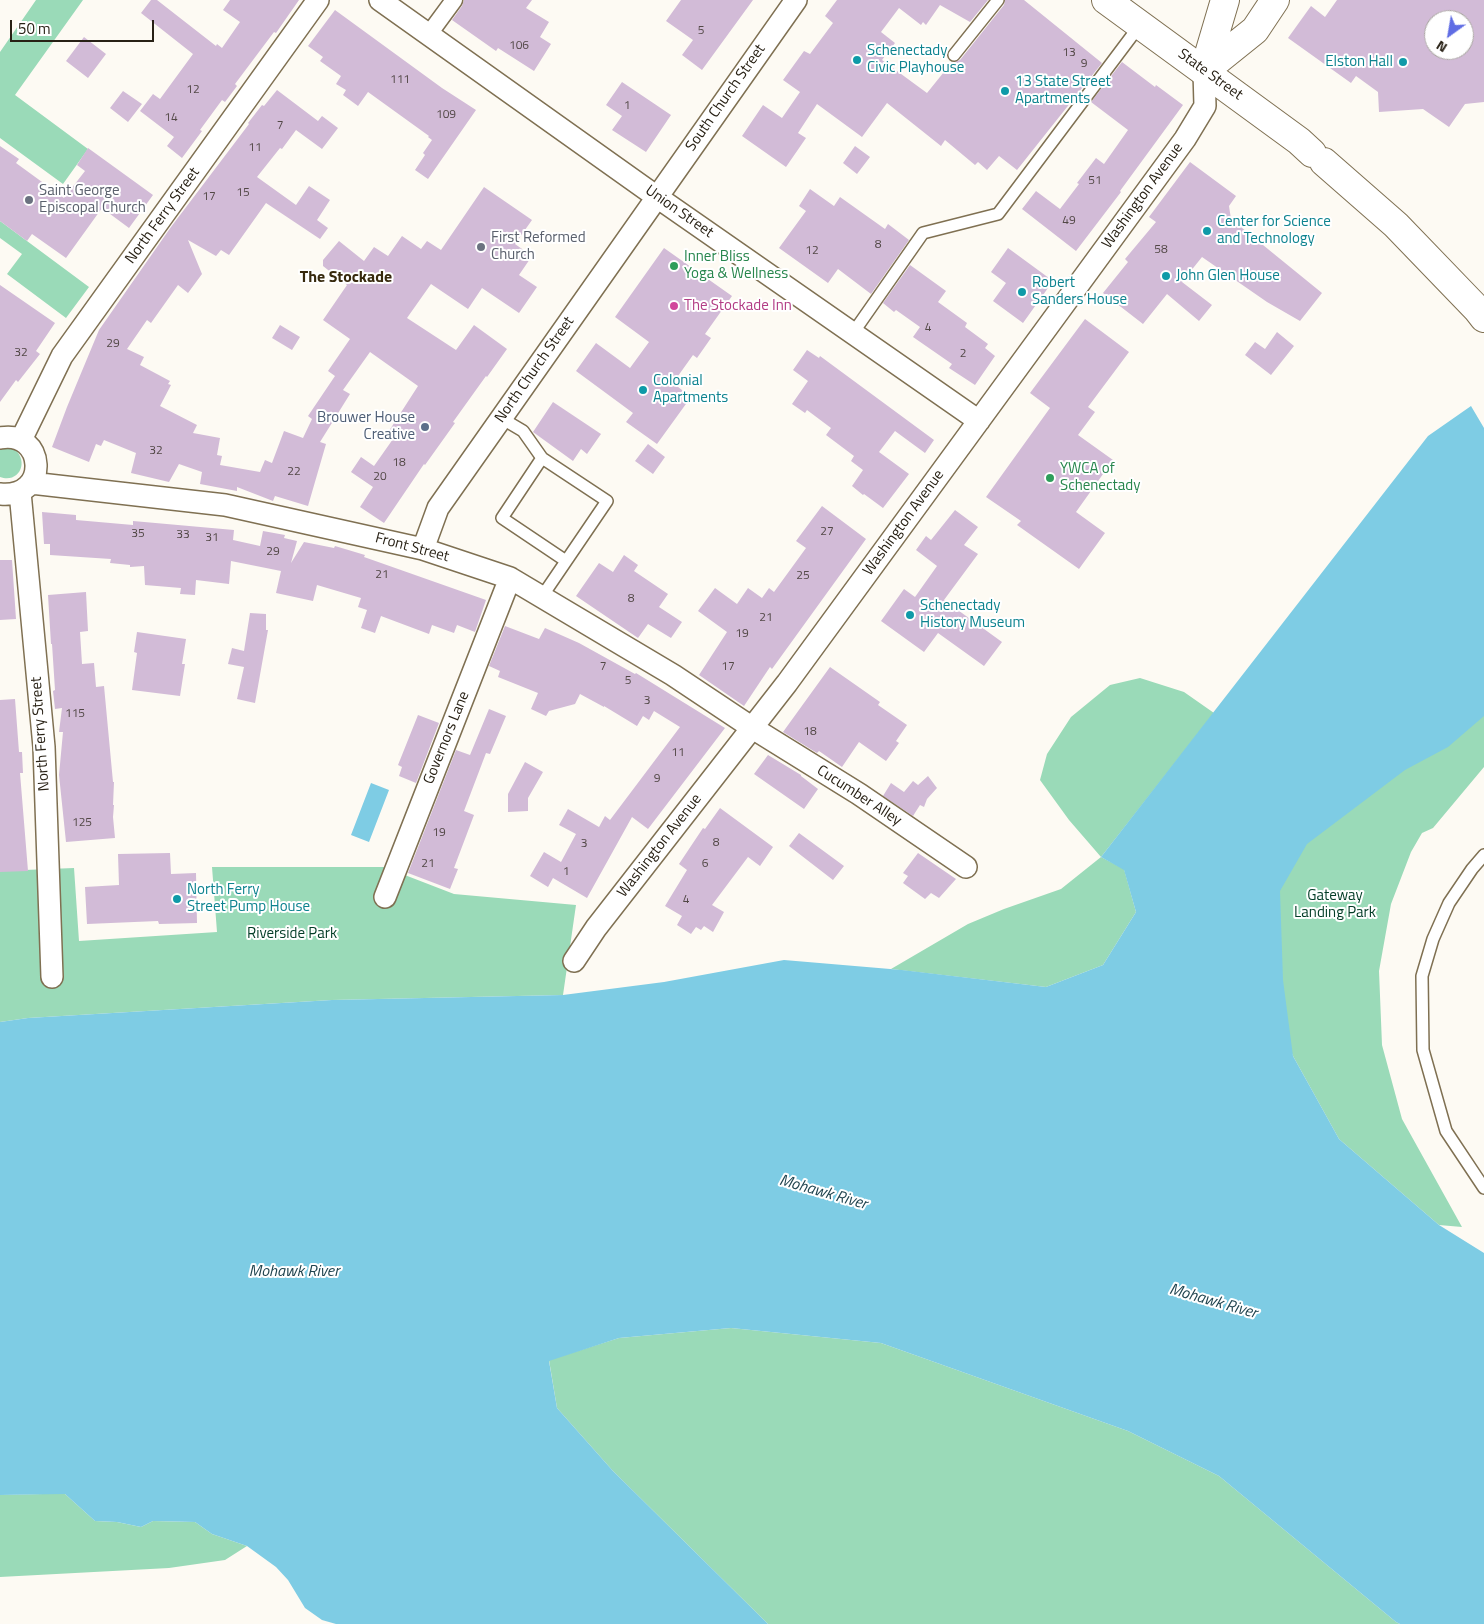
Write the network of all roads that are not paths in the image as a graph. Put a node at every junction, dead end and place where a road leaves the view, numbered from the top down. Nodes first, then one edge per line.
1 (318, 0) edge
2 (380, 0) edge
3 (454, 0) edge
4 (796, 0) edge
5 (998, 0) edge
6 (1106, 0) edge
7 (1225, 0) edge
8 (1275, 0) edge
9 (1140, 24) junction
10 (429, 34) junction
11 (954, 55) dead end
12 (1204, 71) junction
13 (657, 197) junction
14 (1484, 318) edge
15 (852, 333) junction
16 (502, 418) junction
17 (979, 421) junction
18 (10, 439) edge
19 (542, 458) junction
20 (17, 490) edge
21 (423, 549) junction
22 (566, 561) junction
23 (510, 578) junction
24 (541, 598) junction
25 (751, 727) junction
26 (1484, 855) edge
27 (966, 867) dead end
28 (384, 897) dead end
29 (574, 961) dead end
30 (52, 976) dead end
31 (1484, 1188) edge

1 - 18 street, North Ferry Street
2 - 10 street, Union Street
3 - 10 street
4 - 13 street, South Church Street
5 - 11 lane
6 - 9 main road, State Street
7 - 12 main road, Washington Avenue
8 - 12 main road
9 - 12 main road, State Street
9 - 15 lane
10 - 13 street, Union Street
12 - 14 main road, State Street
12 - 17 street, Washington Avenue
13 - 15 street, Union Street
13 - 16 street, North Church Street
15 - 17 street, Union Street
16 - 19 lane
16 - 21 street, North Church Street
17 - 25 street, Washington Avenue
18 - 20 street
19 - 22 lane
19 - 22 lane
20 - 21 street, Front Street
20 - 30 street, North Ferry Street
21 - 23 street, Front Street
22 - 24 lane
23 - 24 street, Front Street
23 - 28 street, Governors Lane
24 - 25 street, Front Street
25 - 27 street, Cucumber Alley
25 - 29 street, Washington Avenue
26 - 31 lane

